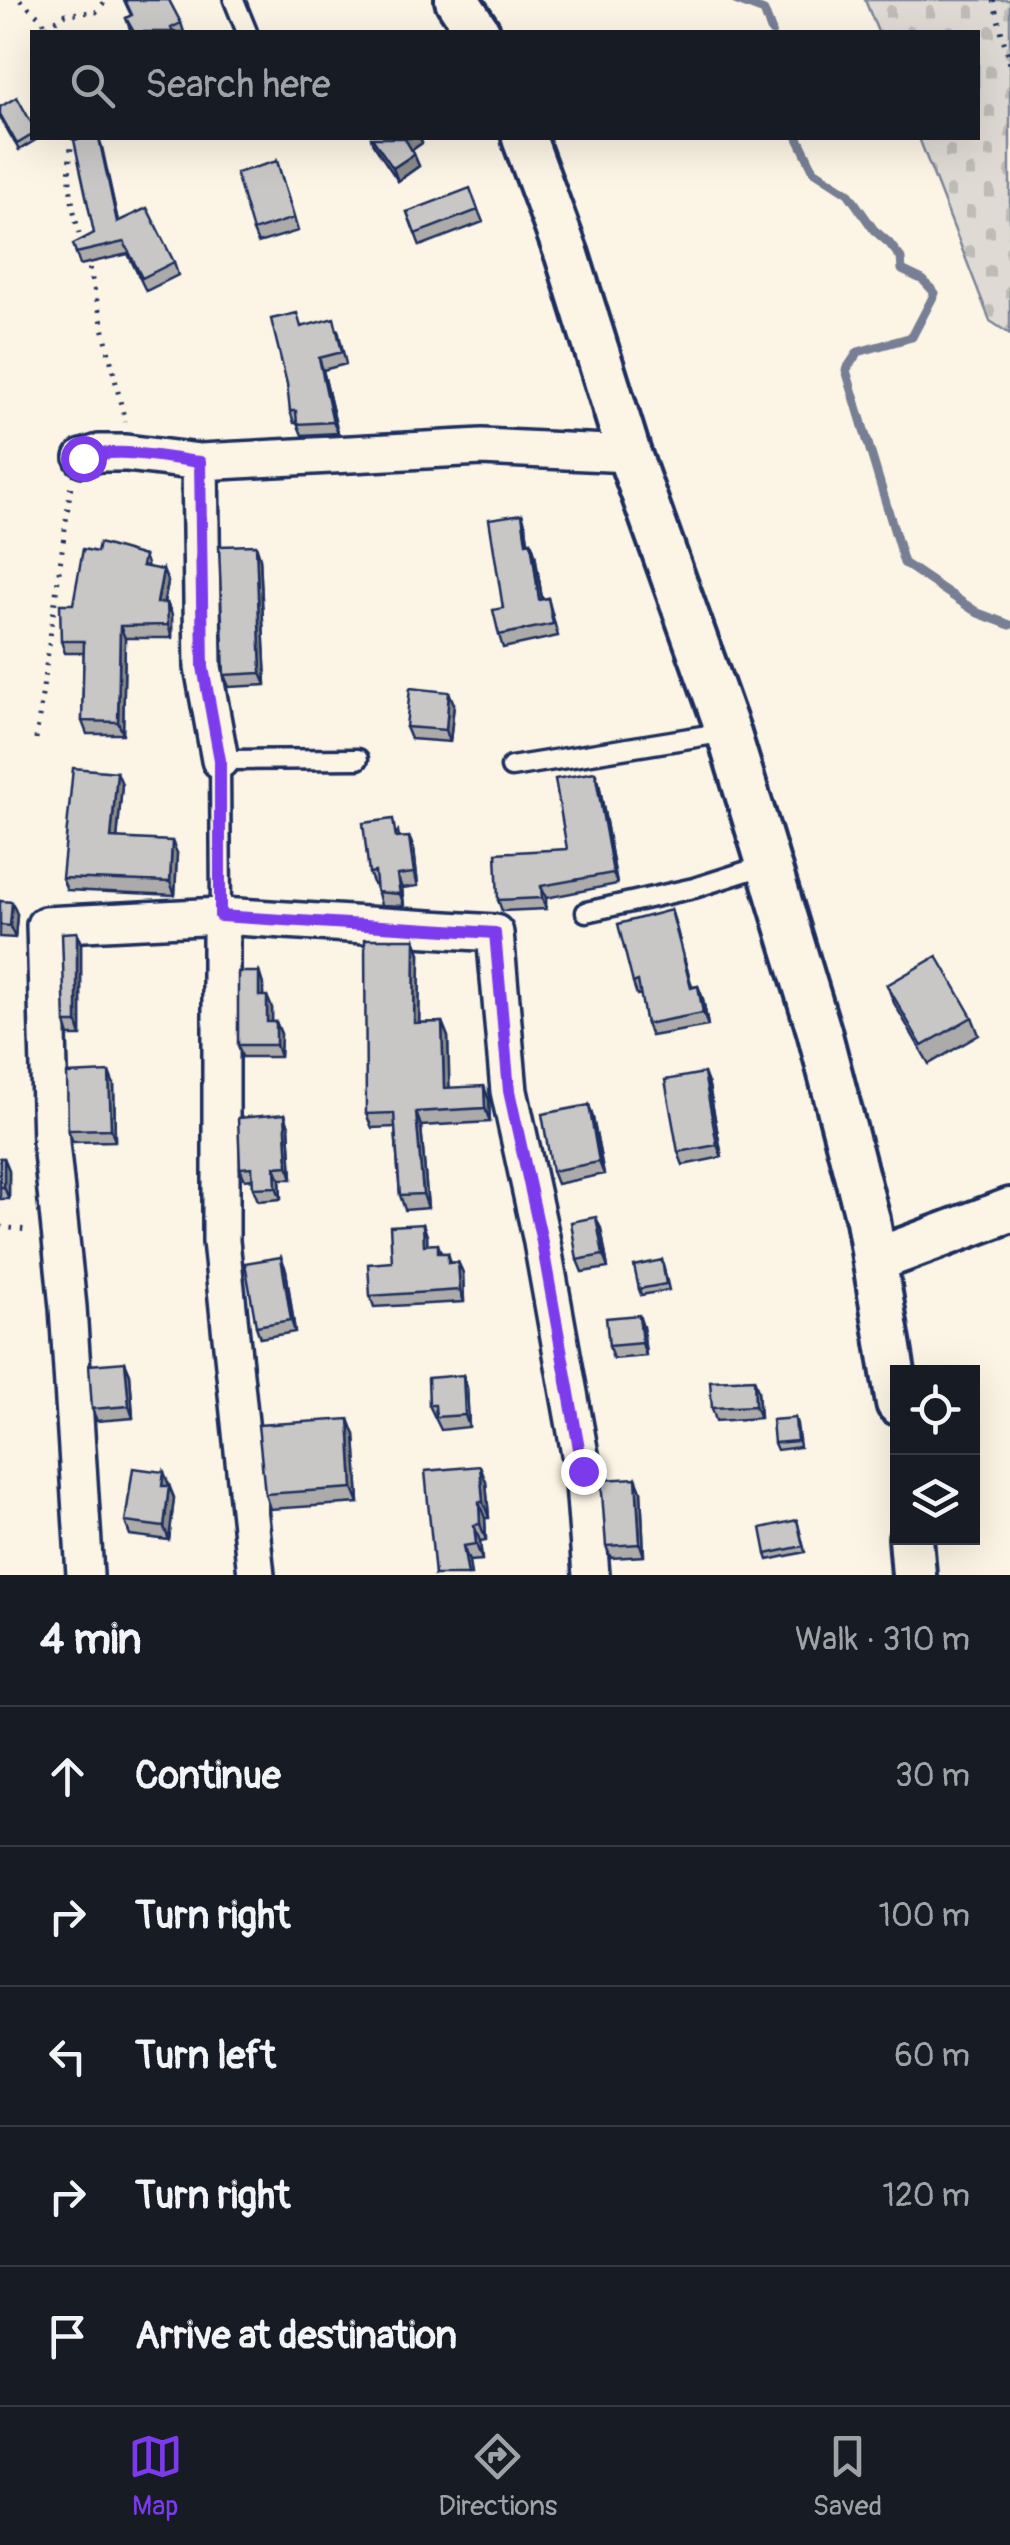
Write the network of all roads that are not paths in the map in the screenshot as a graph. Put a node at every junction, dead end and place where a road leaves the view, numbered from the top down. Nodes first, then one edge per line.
1 (234, 0) edge
2 (456, 0) edge
3 (246, 30) edge
4 (477, 30) edge
5 (525, 140) edge
6 (628, 454) junction
7 (83, 458) road end
8 (200, 462) junction
9 (728, 732) junction
10 (358, 759) dead end
11 (220, 760) junction
12 (510, 767) dead end
13 (766, 866) junction
14 (586, 912) dead end
15 (220, 916) junction
16 (1010, 1210) edge
17 (876, 1260) junction
18 (892, 1365) edge
19 (912, 1545) edge
20 (85, 1575) edge
21 (256, 1575) edge
22 (591, 1575) edge
23 (914, 1575) edge

1 - 3 lane
2 - 4 street
5 - 6 street
6 - 8 street
6 - 9 street
7 - 8 street
8 - 11 street
9 - 12 lane
9 - 13 street
10 - 11 lane
11 - 15 lane
13 - 14 lane
13 - 17 street
15 - 20 street
15 - 21 street
15 - 22 street
16 - 17 street
17 - 18 street
19 - 23 street

